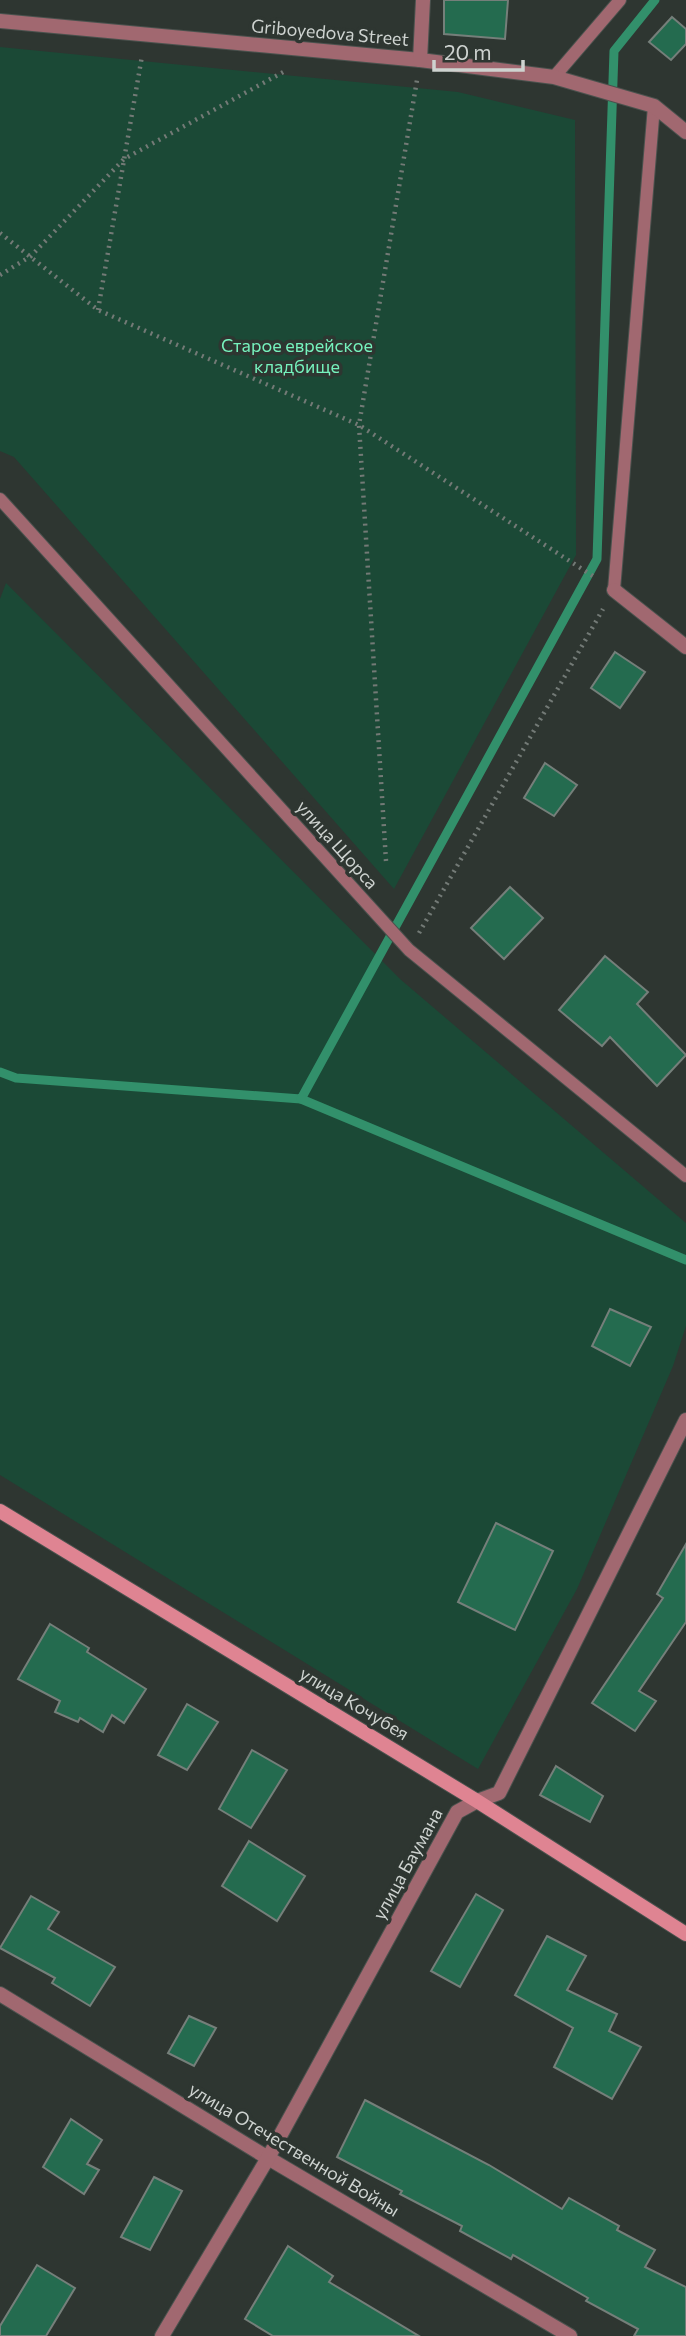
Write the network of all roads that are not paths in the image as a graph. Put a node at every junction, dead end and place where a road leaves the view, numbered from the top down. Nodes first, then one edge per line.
1 (423, 0) edge
2 (620, 0) edge
3 (0, 21) edge
4 (420, 60) junction
5 (554, 77) junction
6 (654, 106) junction
7 (686, 132) edge
8 (0, 499) edge
9 (614, 590) joint
10 (686, 647) edge
11 (686, 1176) edge
12 (686, 1420) edge
13 (0, 1511) edge
14 (477, 1801) junction
15 (686, 1934) edge
16 (0, 1994) edge
17 (268, 2158) junction
18 (162, 2336) edge
19 (570, 2336) edge

1 - 4 street
2 - 5 lane
3 - 4 street, Griboyedova Street
4 - 5 street, Griboyedova Street
5 - 6 street, Griboyedova Street
6 - 7 street, Griboyedova Street
6 - 9 lane
8 - 11 lane, улица Щорса
9 - 10 street
12 - 14 street, улица Баумана
13 - 14 main road, улица Кочубея
14 - 15 main road, улица Кочубея
14 - 17 street, улица Баумана
16 - 17 street, улица Отечественной Войны
17 - 18 street, улица Баумана
17 - 19 street, улица Отечественной Войны

